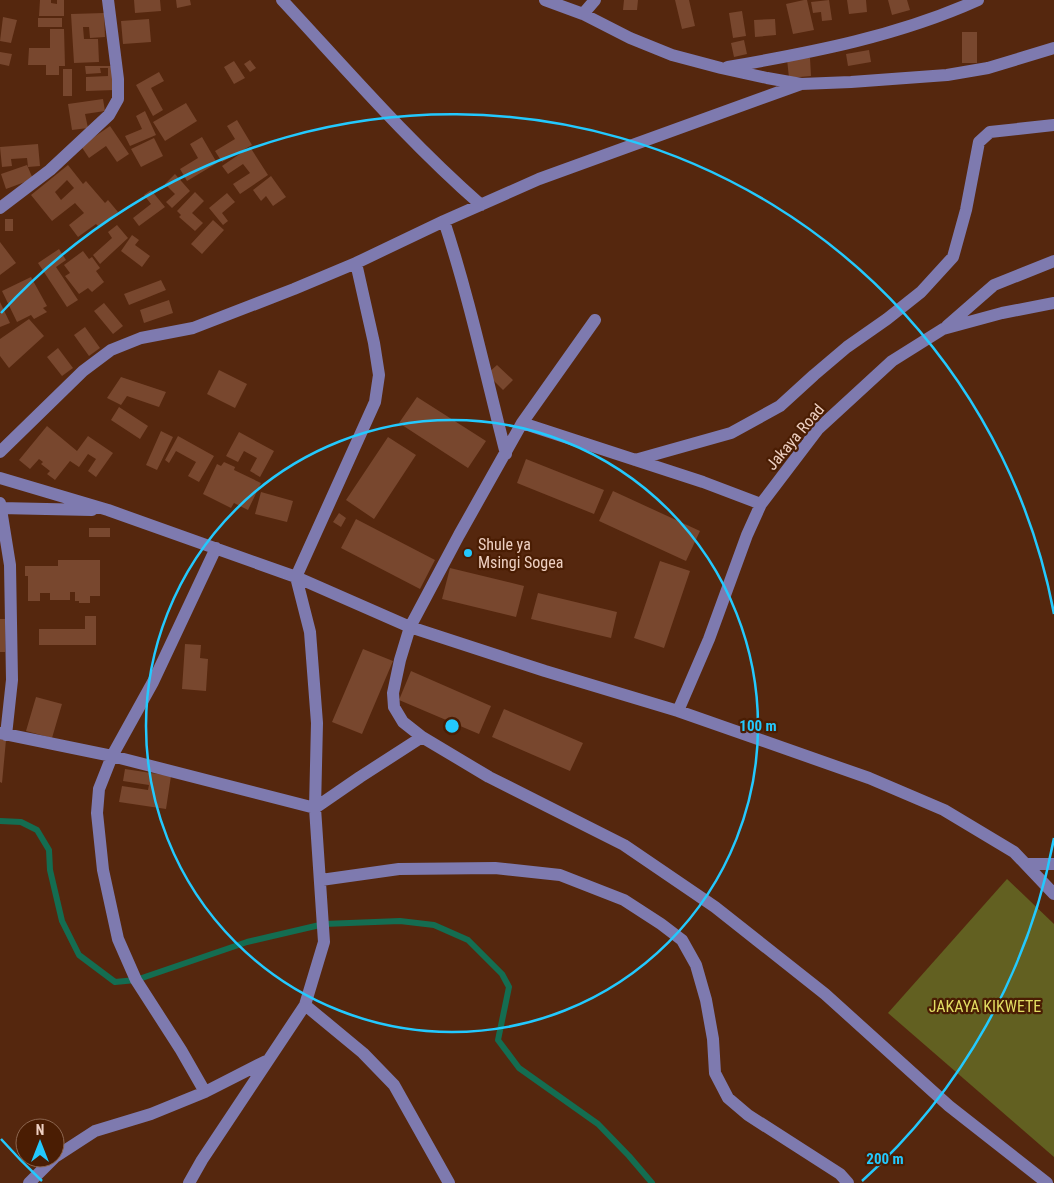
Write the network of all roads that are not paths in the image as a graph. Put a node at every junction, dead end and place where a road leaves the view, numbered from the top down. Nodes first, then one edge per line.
1 (108, 0) edge
2 (282, 0) edge
3 (545, 0) edge
4 (595, 0) edge
5 (978, 0) edge
6 (583, 14) junction
7 (1054, 48) edge
8 (721, 68) junction
9 (801, 84) junction
10 (1054, 125) edge
11 (481, 205) junction
12 (0, 208) edge
13 (444, 221) junction
14 (1054, 261) edge
15 (356, 263) junction
16 (1054, 303) edge
17 (595, 320) dead end
18 (943, 329) junction
19 (522, 423) junction
20 (0, 452) edge
21 (506, 454) junction
22 (635, 460) junction
23 (0, 478) edge
24 (0, 503) edge
25 (760, 504) junction
26 (0, 508) edge
27 (108, 510) junction
28 (216, 548) junction
29 (296, 577) junction
30 (410, 627) junction
31 (678, 710) junction
32 (3, 734) edge
33 (422, 737) junction
34 (112, 756) junction
35 (315, 808) junction
36 (1026, 864) junction
37 (1054, 864) edge
38 (321, 880) junction
39 (1054, 894) edge
40 (305, 1006) junction
41 (268, 1060) junction
42 (205, 1092) junction
43 (65, 1151) edge
44 (44, 1168) edge
45 (30, 1183) edge
46 (190, 1183) edge
47 (449, 1183) edge
48 (848, 1183) edge
49 (1047, 1183) edge

1 - 12 street
2 - 11 street
3 - 6 street
4 - 6 street
5 - 8 street
6 - 8 street
7 - 9 street
8 - 9 street
9 - 11 street
10 - 22 street
11 - 13 street
13 - 15 street
13 - 21 street
14 - 18 street
15 - 20 street
15 - 29 street
16 - 18 street, Jakaya Road
17 - 19 street
18 - 25 street, Jakaya Road
19 - 21 street
19 - 22 street
21 - 30 street
22 - 25 street
23 - 27 street
24 - 26 street
25 - 31 street, Jakaya Road
26 - 27 street
26 - 32 street
27 - 28 street
28 - 29 street
28 - 34 street
29 - 30 street
29 - 35 street
30 - 31 street
30 - 33 street
31 - 36 street
32 - 34 street
33 - 35 street
33 - 49 street
34 - 35 street
34 - 42 street
35 - 38 street
36 - 37 street
36 - 39 street
38 - 40 street
38 - 48 street
40 - 41 street
40 - 47 street
41 - 42 street
41 - 46 street
42 - 43 street
44 - 45 street

